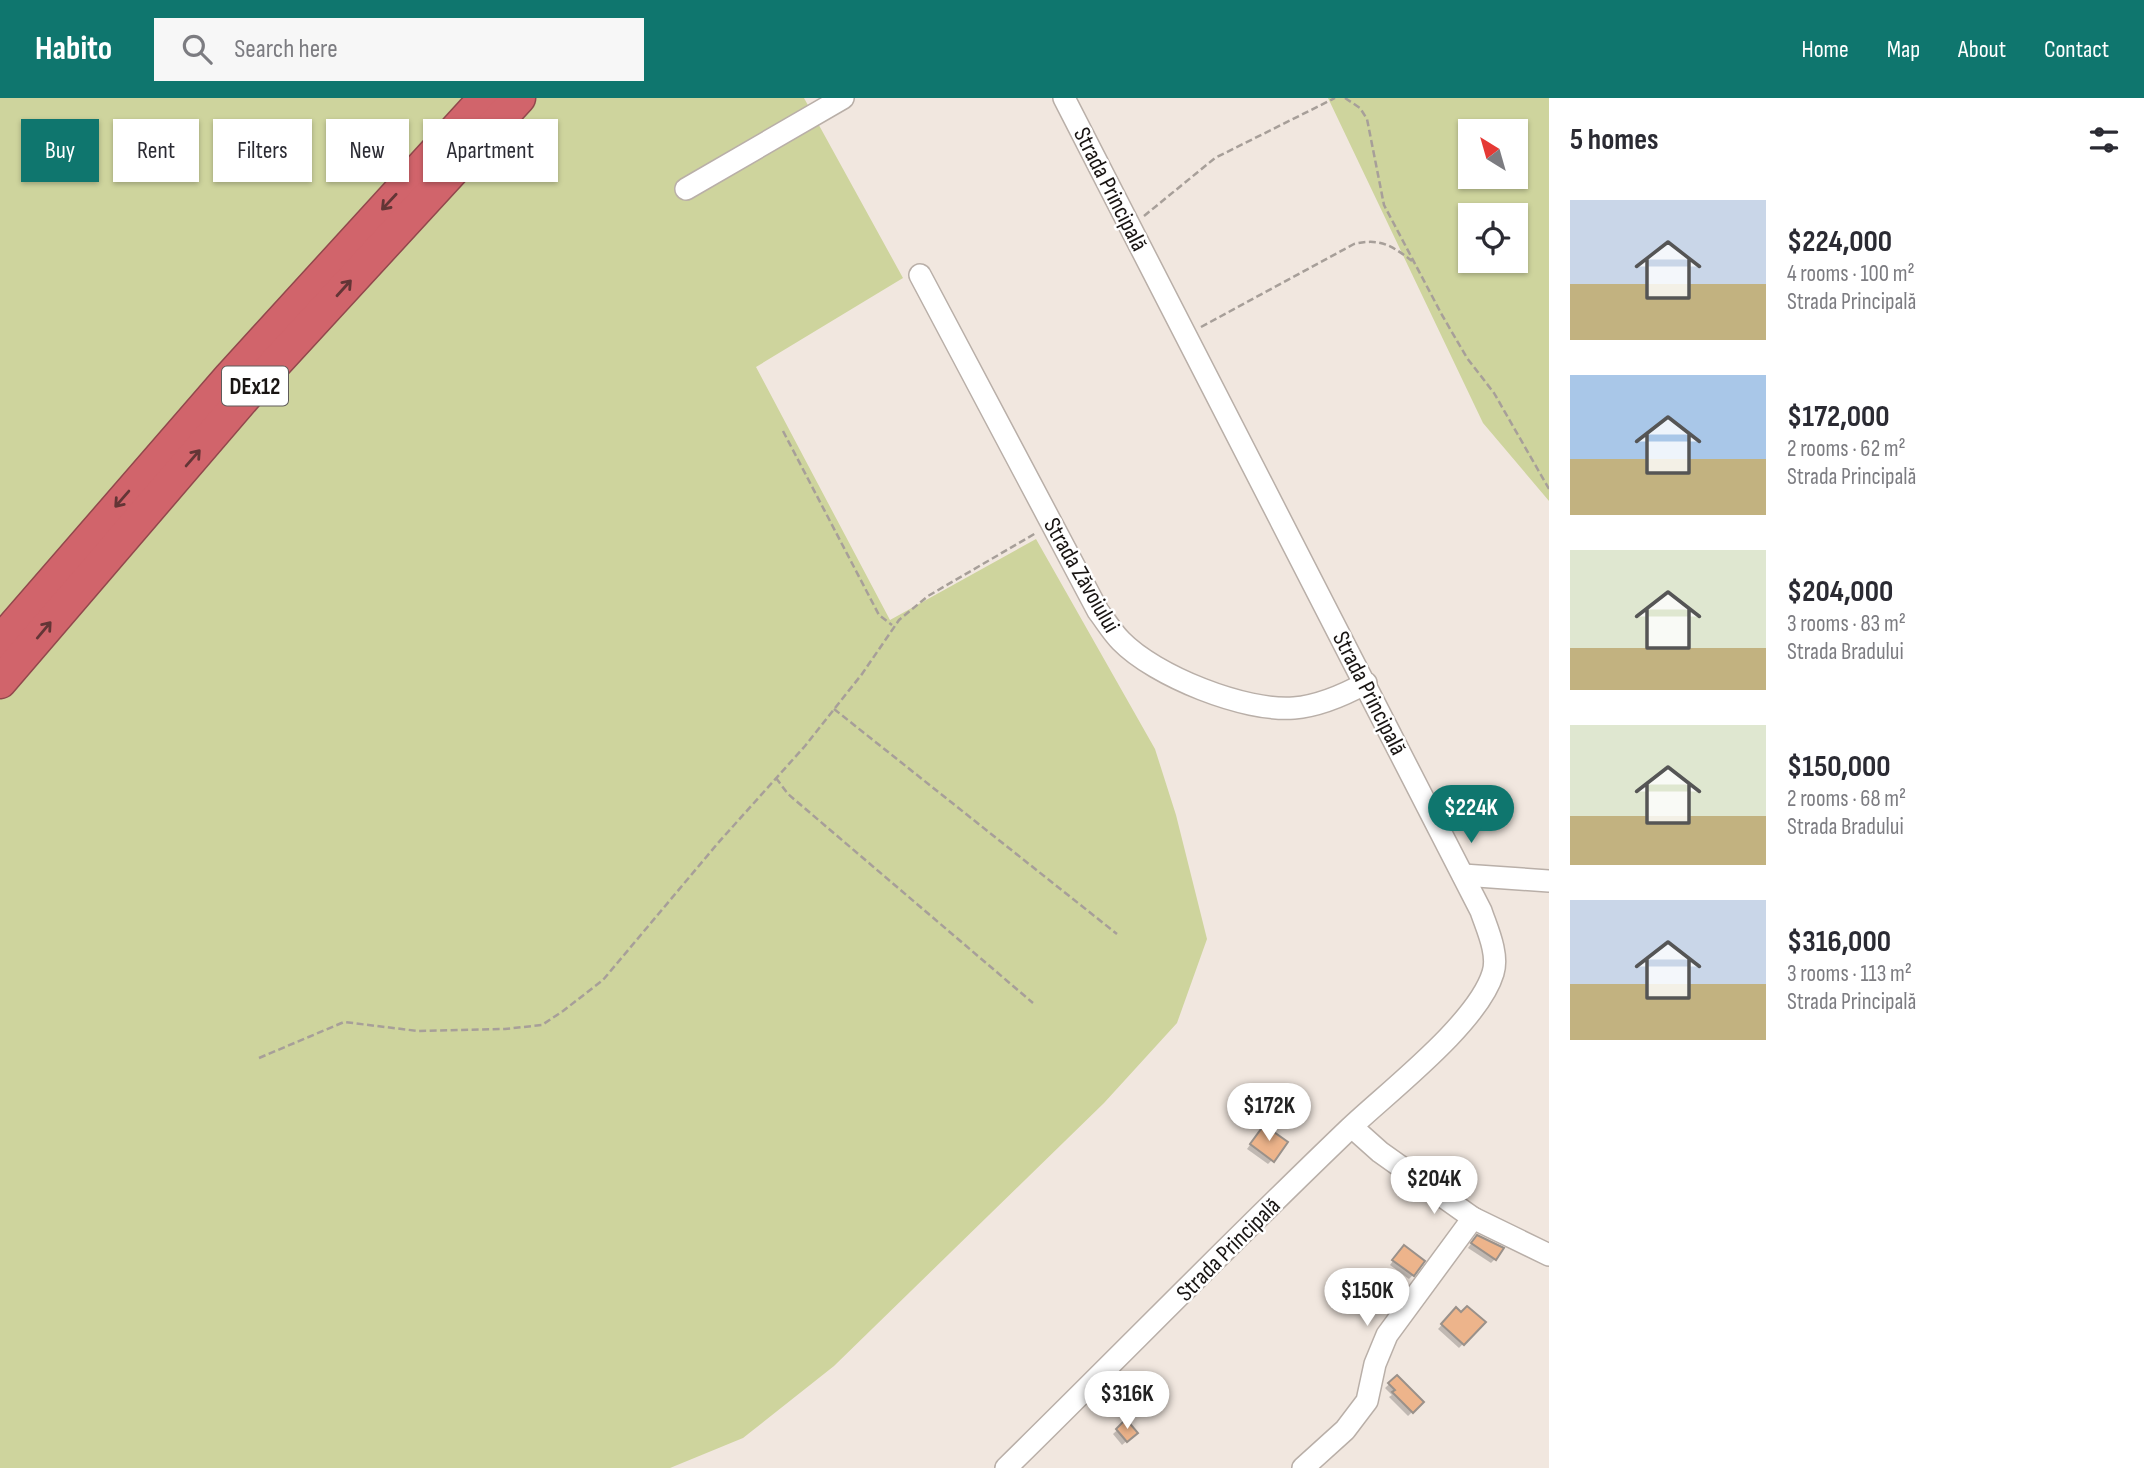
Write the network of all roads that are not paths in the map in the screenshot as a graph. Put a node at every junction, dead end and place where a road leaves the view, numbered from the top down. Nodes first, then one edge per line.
1 (485, 98) edge
2 (519, 98) edge
3 (844, 98) edge
4 (1064, 98) edge
5 (686, 189) dead end
6 (920, 275) dead end
7 (0, 642) edge
8 (0, 682) edge
9 (1366, 683) junction
10 (1463, 875) junction
11 (1549, 881) edge
12 (1352, 1127) junction
13 (1473, 1217) junction
14 (1549, 1255) edge
15 (1006, 1468) edge
16 (1303, 1468) edge

1 -> 7 highway, DEx12
8 -> 2 highway, DEx12
3 - 5 street
4 - 9 street, Strada Principală
6 - 9 street, Strada Zăvoiului
9 - 10 street, Strada Principală
10 - 11 street
10 - 12 street, Strada Principală
12 - 13 street
12 - 15 street, Strada Principală
13 - 14 street
13 - 16 street

